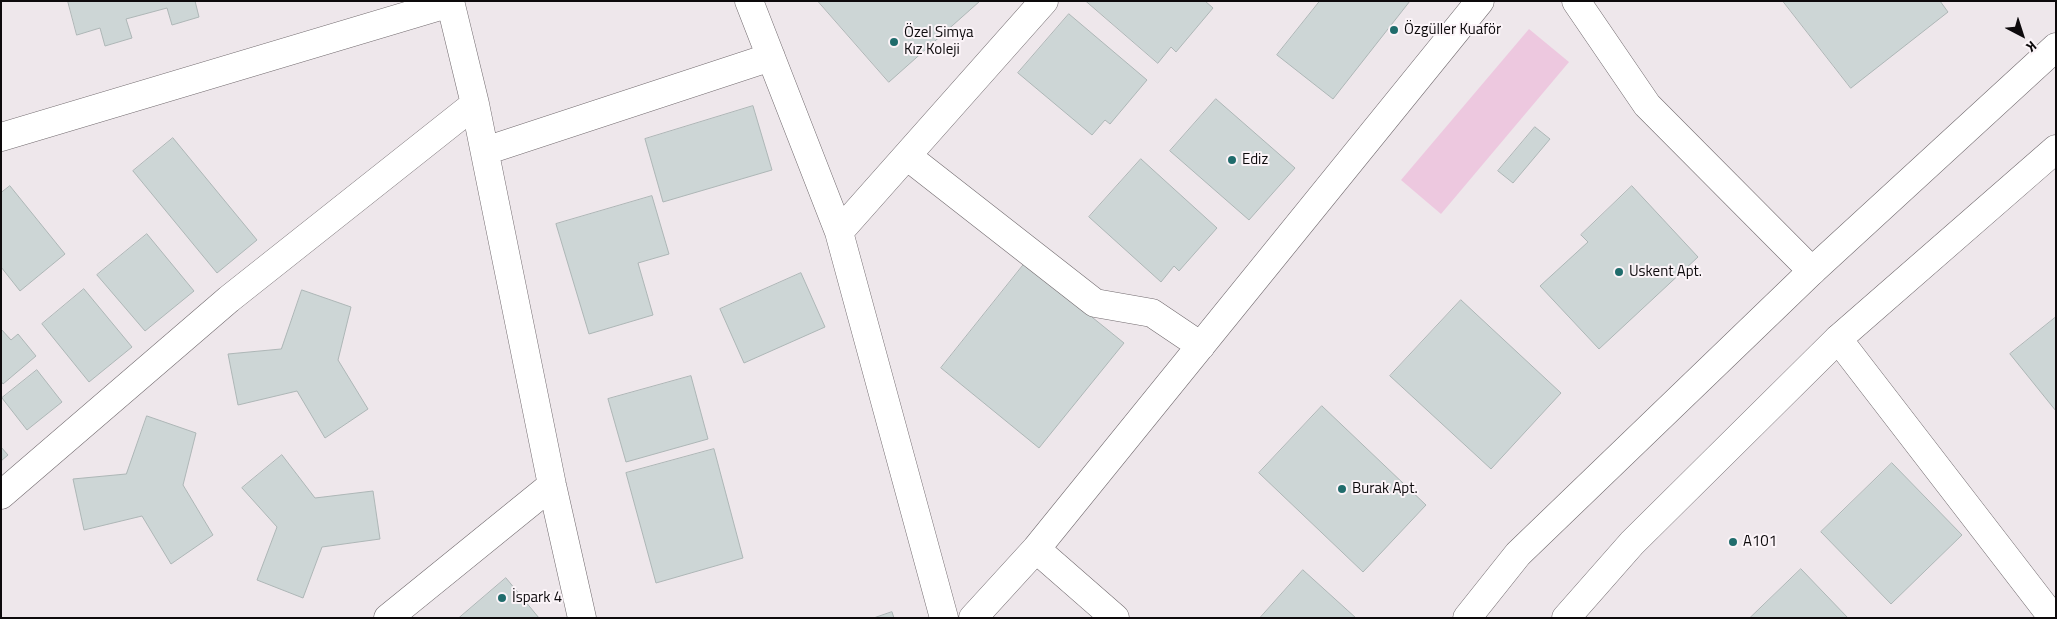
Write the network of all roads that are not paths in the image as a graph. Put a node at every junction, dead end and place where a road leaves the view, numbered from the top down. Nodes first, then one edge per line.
1 (749, 1) edge
2 (1044, 1) edge
3 (1480, 1) edge
4 (1576, 1) edge
5 (450, 2) edge
6 (2056, 48) edge
7 (771, 57) junction
8 (475, 104) junction
9 (1, 137) edge
10 (2056, 149) edge
11 (485, 151) junction
12 (907, 156) junction
13 (839, 232) junction
14 (1812, 271) junction
15 (1838, 339) junction
16 (1201, 346) junction
17 (552, 486) junction
18 (1, 495) edge
19 (1036, 549) junction
20 (2054, 617) edge
21 (388, 618) edge
22 (582, 618) edge
23 (944, 618) edge
24 (973, 618) edge
25 (1115, 618) edge
26 (1467, 618) edge
27 (1566, 618) edge

1 - 7 street
2 - 12 street
3 - 16 street
4 - 14 street
5 - 8 street
5 - 9 street
6 - 14 street
7 - 11 street
7 - 13 street
8 - 11 street
8 - 18 street
10 - 15 street
11 - 17 street
12 - 13 street
12 - 16 street
13 - 23 street
14 - 26 street
15 - 20 street
15 - 27 street
16 - 19 street
17 - 21 street
17 - 22 street
19 - 24 street
19 - 25 street

